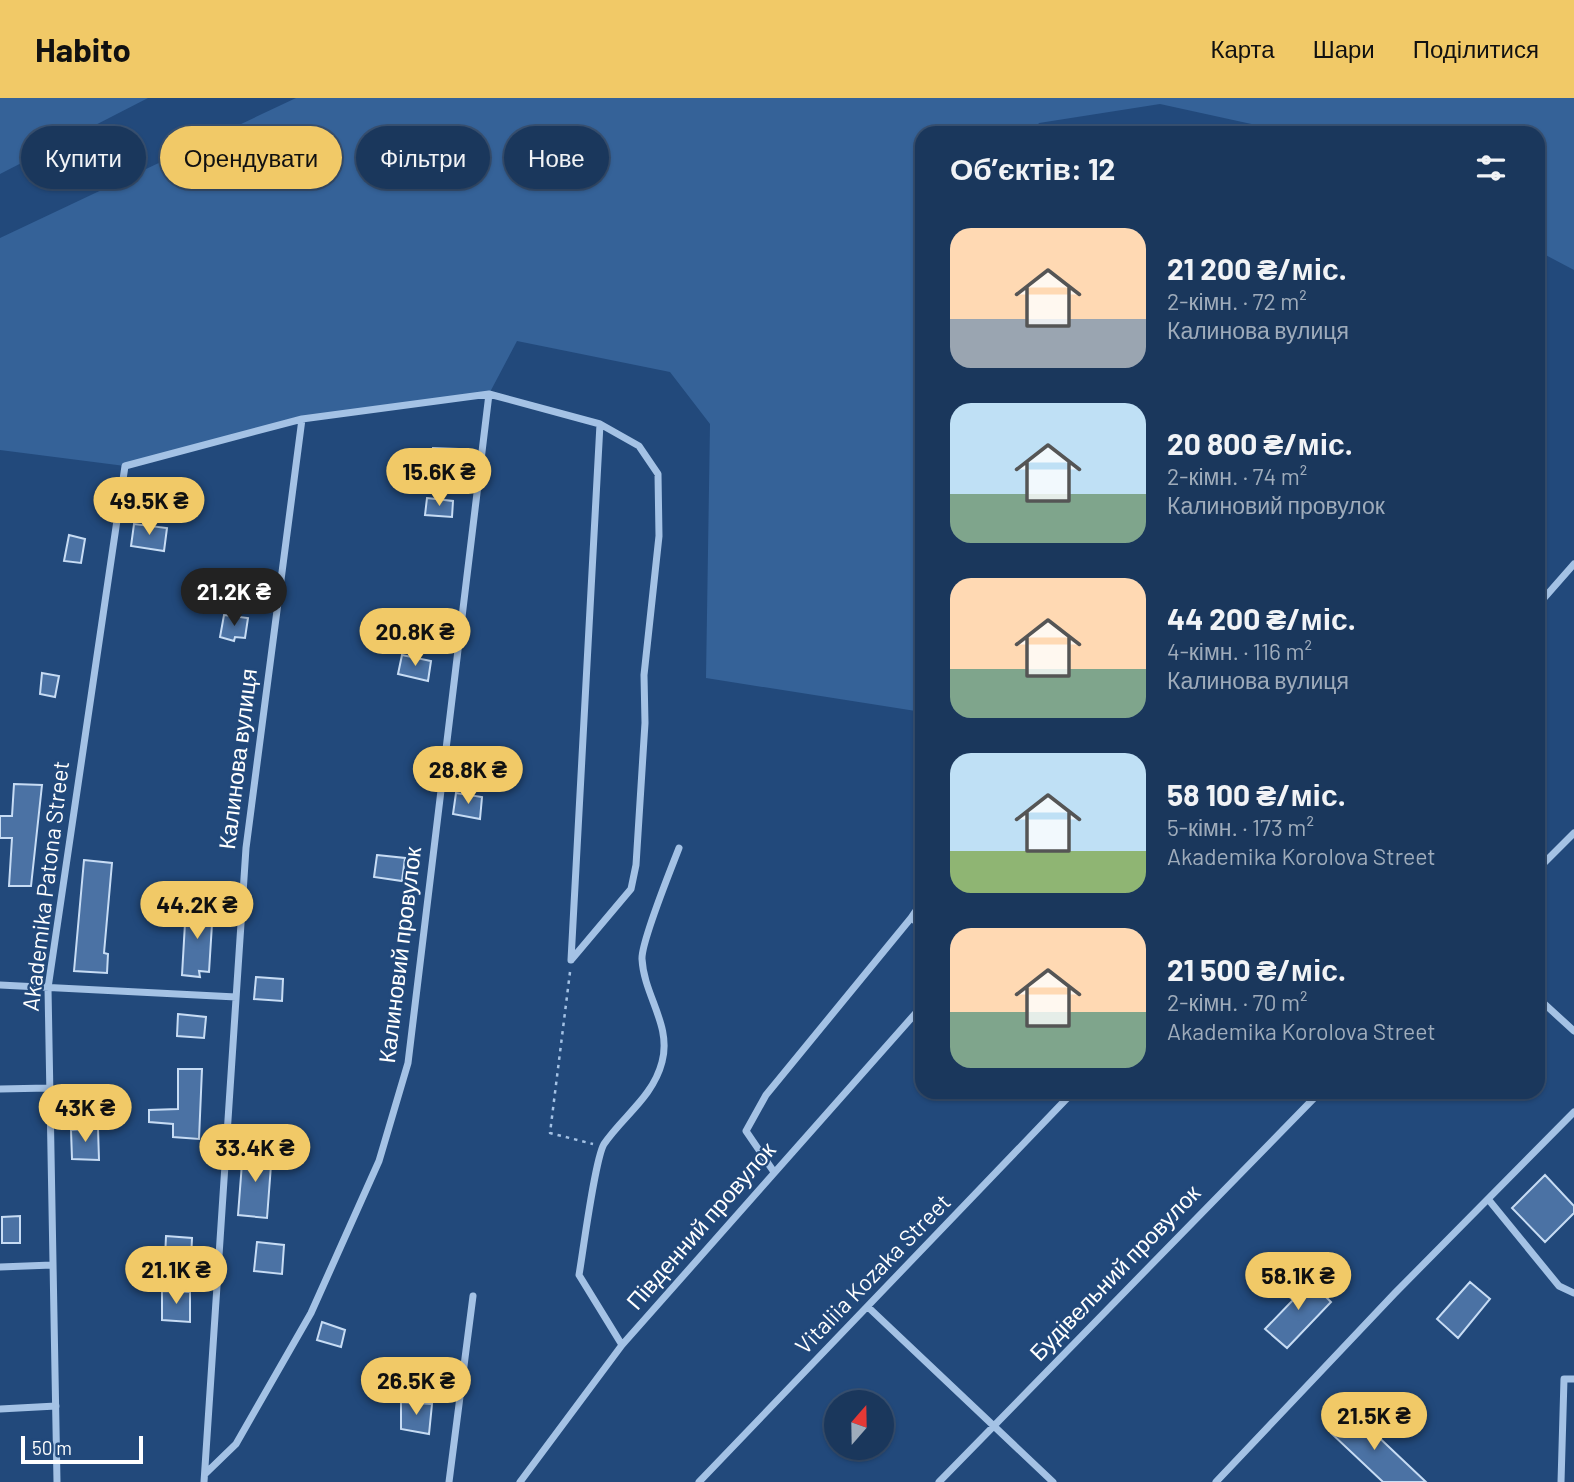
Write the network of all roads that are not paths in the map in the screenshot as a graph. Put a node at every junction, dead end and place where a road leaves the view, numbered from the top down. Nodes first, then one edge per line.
1 (489, 394) junction
2 (302, 419) junction
3 (600, 424) junction
4 (1574, 564) edge
5 (1545, 597) edge
6 (1574, 833) edge
7 (679, 848) dead end
8 (1545, 862) edge
9 (915, 912) edge
10 (911, 918) junction
11 (915, 921) edge
12 (0, 985) edge
13 (48, 988) junction
14 (236, 997) junction
15 (1545, 1004) edge
16 (915, 1014) edge
17 (1574, 1031) edge
18 (48, 1088) junction
19 (0, 1089) edge
20 (1066, 1099) edge
21 (1313, 1099) edge
22 (1573, 1116) edge
23 (774, 1171) junction
24 (1488, 1199) junction
25 (52, 1265) junction
26 (0, 1267) edge
27 (1574, 1293) edge
28 (473, 1296) dead end
29 (868, 1307) junction
30 (622, 1345) junction
31 (1574, 1380) edge
32 (56, 1406) junction
33 (0, 1409) edge
34 (993, 1425) junction
35 (205, 1478) edge
36 (57, 1482) edge
37 (449, 1482) edge
38 (520, 1482) edge
39 (699, 1482) edge
40 (939, 1482) edge
41 (1053, 1482) edge
42 (1216, 1482) edge
43 (1560, 1482) edge

1 - 2 street
1 - 3 street
1 - 35 street, Калиновий провулок
2 - 13 street, Akademika Patona Street
2 - 14 street, Калинова вулиця
3 - 3 street
4 - 5 street
6 - 8 street
7 - 30 street
9 - 10 street
10 - 11 street
10 - 23 street
12 - 13 street
13 - 14 street
13 - 18 street, Akademika Patona Street
14 - 35 street, Калинова вулиця
15 - 17 street
16 - 23 street, Південний провулок
18 - 19 street
18 - 25 street, Akademika Patona Street
20 - 29 street, Vitaliia Kozaka Street
21 - 34 street, Будівельний провулок
22 - 24 street
23 - 30 street, Південний провулок
24 - 27 street
24 - 42 street
25 - 26 street
25 - 32 street, Akademika Patona Street
28 - 37 street
29 - 34 street
29 - 39 street, Vitaliia Kozaka Street
30 - 38 street, Південний провулок
31 - 43 street
32 - 33 street
32 - 36 street, Akademika Patona Street
34 - 40 street, Будівельний провулок
34 - 41 street

